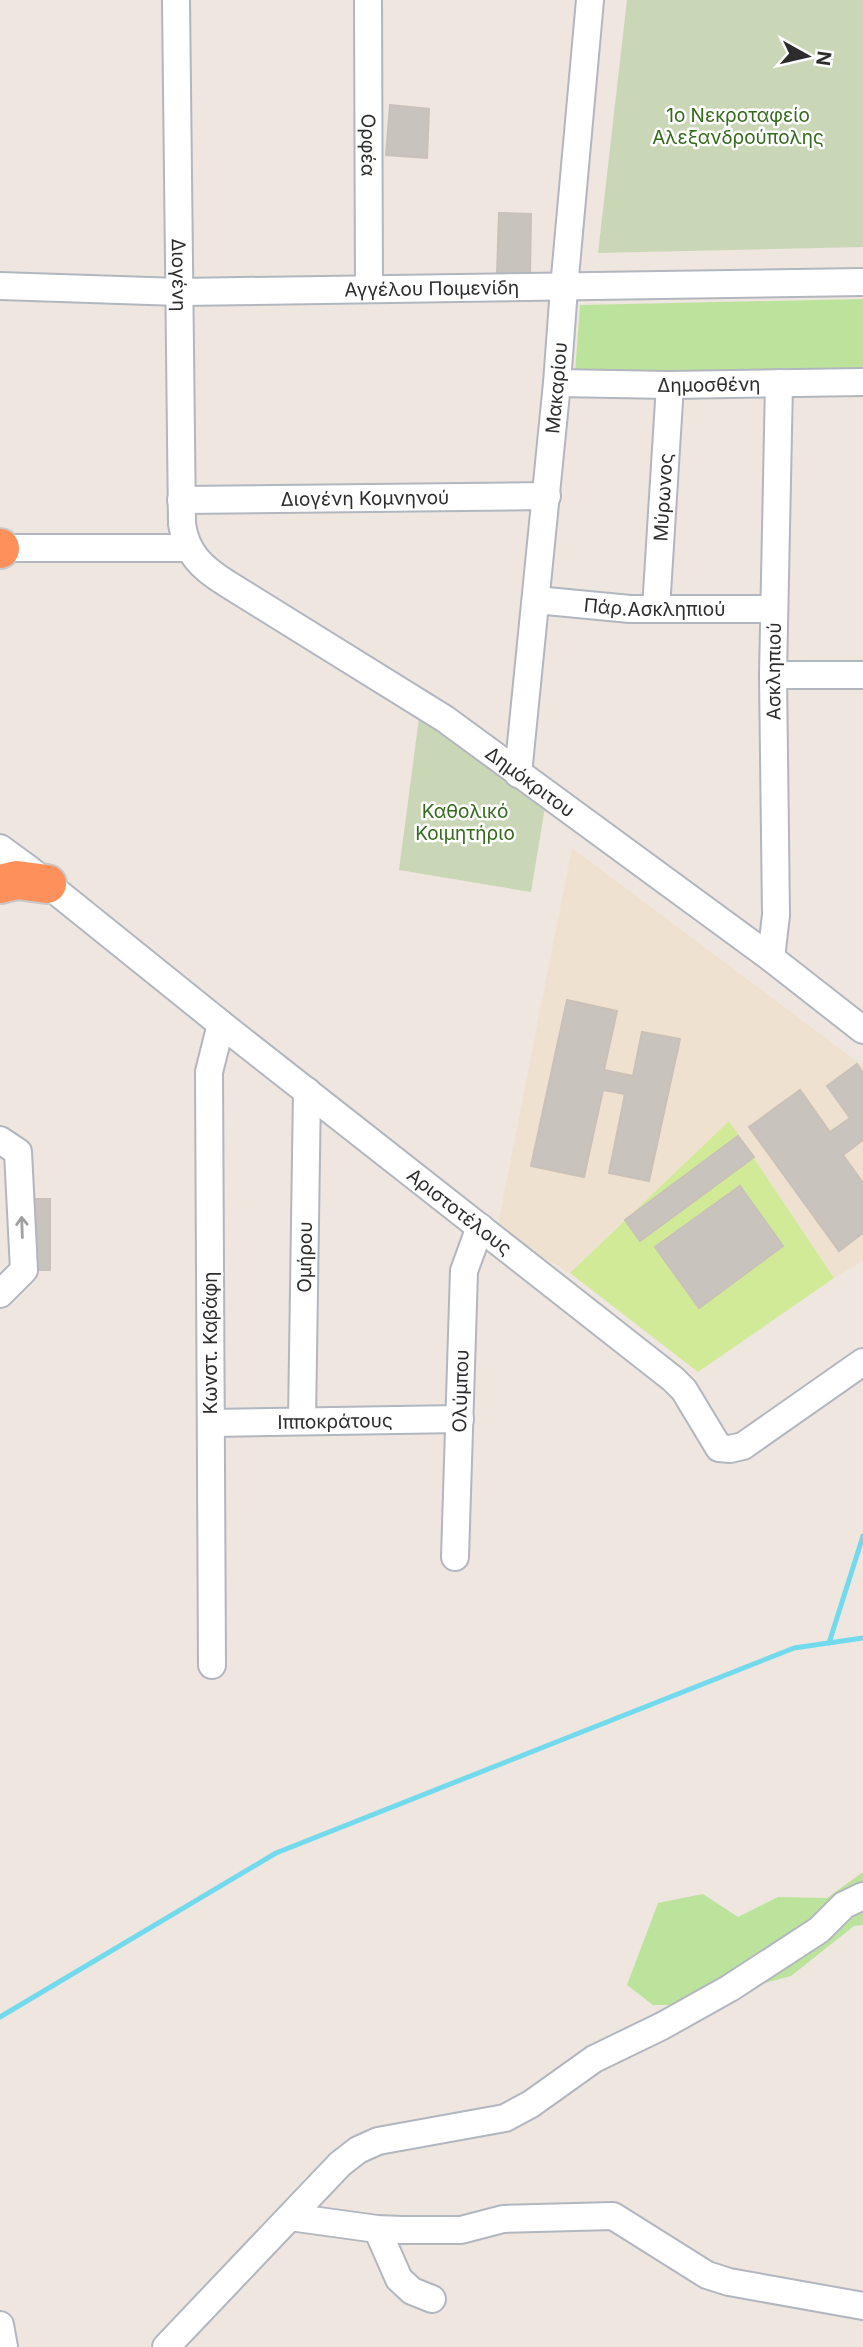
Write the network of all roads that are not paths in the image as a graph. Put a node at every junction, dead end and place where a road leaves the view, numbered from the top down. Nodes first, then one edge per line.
1 (176, 0) edge
2 (368, 0) edge
3 (590, 0) edge
4 (863, 282) edge
5 (0, 286) edge
6 (564, 288) junction
7 (369, 289) junction
8 (179, 292) junction
9 (863, 382) edge
10 (557, 383) junction
11 (779, 383) junction
12 (670, 385) junction
13 (547, 496) junction
14 (181, 500) junction
15 (0, 548) edge
16 (188, 548) junction
17 (536, 600) junction
18 (656, 609) junction
19 (774, 609) junction
20 (773, 675) junction
21 (863, 675) edge
22 (519, 774) junction
23 (0, 848) edge
24 (0, 884) edge
25 (47, 884) junction
26 (771, 958) junction
27 (221, 1024) junction
28 (863, 1030) edge
29 (307, 1091) junction
30 (0, 1140) edge
31 (480, 1227) junction
32 (0, 1294) edge
33 (863, 1362) edge
34 (460, 1419) junction
35 (302, 1422) junction
36 (211, 1423) junction
37 (455, 1556) dead end
38 (212, 1664) dead end
39 (863, 1896) edge
40 (290, 2217) junction
41 (377, 2229) junction
42 (432, 2299) dead end
43 (863, 2306) edge
44 (0, 2325) edge
45 (4, 2347) edge
46 (166, 2347) edge

1 - 8 street, Διογένη
2 - 7 street, Ορφέα
3 - 6 street, Μακαρίου
4 - 6 street, Αγγέλου Ποιμενίδη
5 - 8 street, Αγγέλου Ποιμενίδη
6 - 7 street, Αγγέλου Ποιμενίδη
6 - 10 street, Μακαρίου
7 - 8 street, Αγγέλου Ποιμενίδη
8 - 14 street, Διογένη
9 - 11 street, Δημοσθένη
10 - 12 street, Δημοσθένη
10 - 13 street, Μακαρίου
11 - 12 street, Δημοσθένη
11 - 19 street, Ασκληπιού
12 - 18 street, Μύρωνος
13 - 14 street, Διογένη Κομνηνού
13 - 17 street, Μακαρίου
14 - 16 street, Διογένη
15 - 16 street
16 - 22 street, Δημόκριτου
17 - 18 street, Πάρ.Ασκληπιού
17 - 22 street, Μακαρίου
18 - 19 street, Πάρ.Ασκληπιού
19 - 20 street, Ασκληπιού
20 - 21 street
20 - 26 street, Ασκληπιού
22 - 26 street, Δημόκριτου
23 - 25 street, Αριστοτέλους
24 - 25 highway
25 - 27 street, Αριστοτέλους
26 - 28 street, Δημόκριτου
27 - 29 street, Αριστοτέλους
27 - 36 street, Κωνστ. Καβάφη
29 - 31 street, Αριστοτέλους
29 - 35 street, Ομήρου
32 -> 30 street
31 - 33 street, Αριστοτέλους
31 - 34 street, Ολύμπου
34 - 35 street, Ιπποκράτους
34 - 37 street, Ολύμπου
35 - 36 street, Ιπποκράτους
36 - 38 street, Κωνστ. Καβάφη
39 - 40 street
40 - 41 street
40 - 46 street
41 - 42 street
41 - 43 street
44 - 45 street

